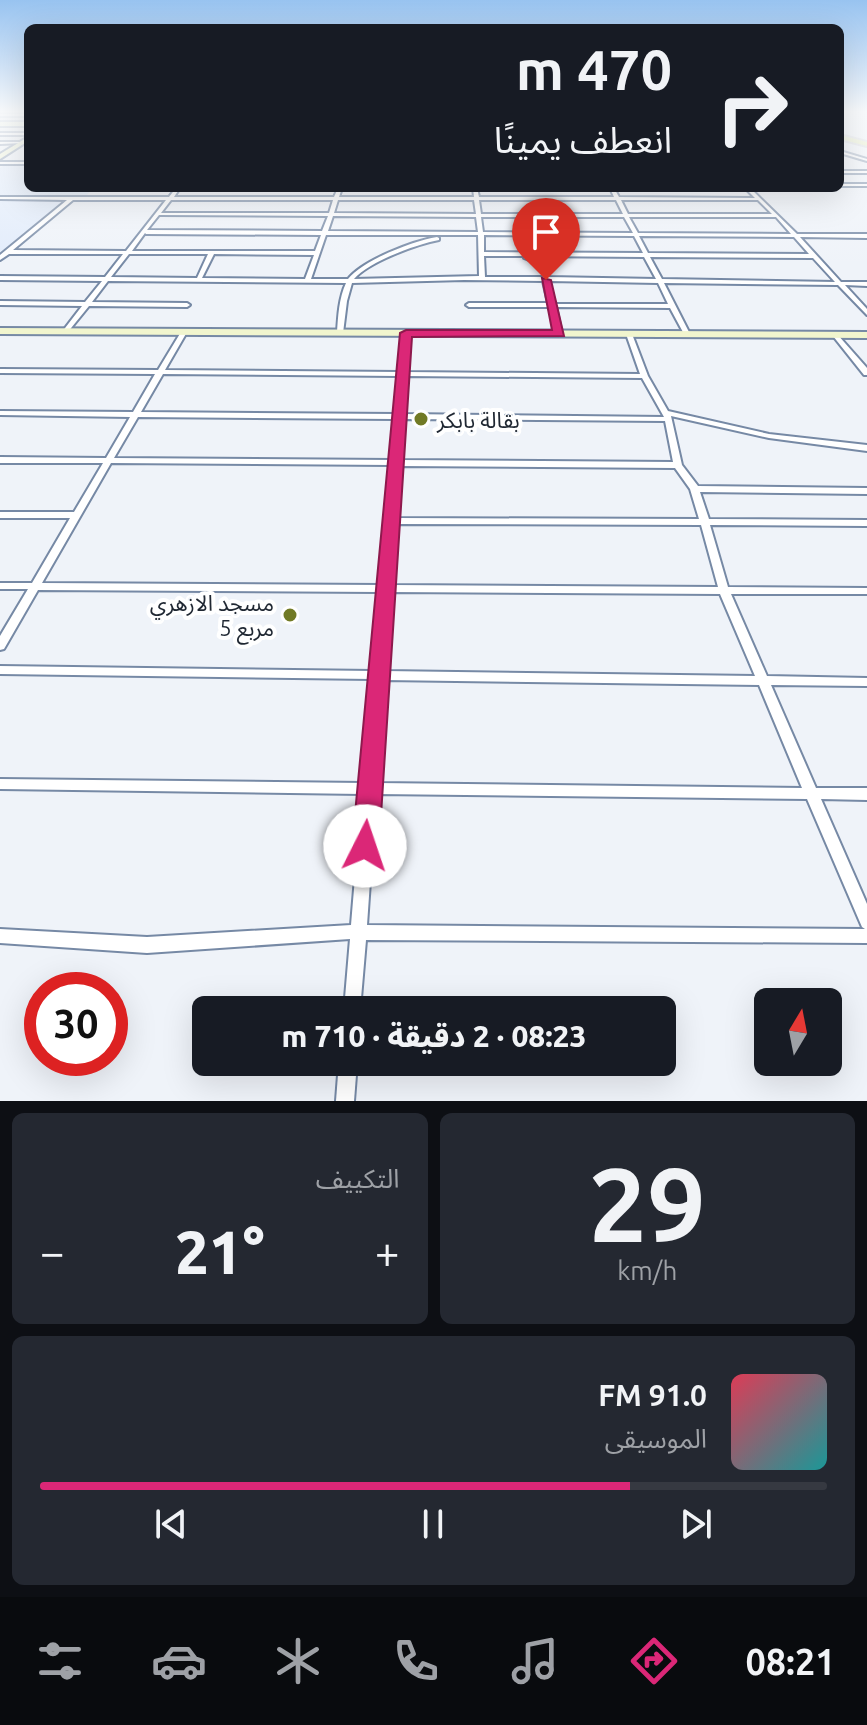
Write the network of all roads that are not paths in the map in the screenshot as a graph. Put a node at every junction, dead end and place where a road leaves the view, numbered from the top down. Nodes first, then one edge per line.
1 (844, 172) edge
2 (867, 173) edge
3 (844, 185) edge
4 (867, 185) edge
5 (175, 192) edge
6 (339, 192) edge
7 (476, 192) edge
8 (614, 192) edge
9 (751, 192) edge
10 (0, 198) edge
11 (72, 198) junction
12 (170, 198) junction
13 (244, 199) junction
14 (478, 199) junction
15 (759, 199) junction
16 (336, 200) junction
17 (618, 200) junction
18 (235, 213) junction
19 (160, 214) junction
20 (331, 214) junction
21 (479, 215) junction
22 (624, 216) junction
23 (777, 216) junction
24 (146, 232) junction
25 (222, 232) junction
26 (324, 233) junction
27 (481, 234) junction
28 (634, 235) junction
29 (796, 236) junction
30 (867, 236) edge
31 (8, 252) junction
32 (212, 252) junction
33 (129, 253) junction
34 (317, 253) junction
35 (482, 254) junction
36 (517, 254) junction
37 (645, 255) junction
38 (814, 256) junction
39 (0, 258) edge
40 (0, 278) edge
41 (199, 279) junction
42 (482, 279) junction
43 (107, 280) junction
44 (308, 280) junction
45 (546, 280) junction
46 (349, 281) junction
47 (659, 283) junction
48 (867, 284) edge
49 (840, 285) junction
50 (0, 303) edge
51 (88, 303) junction
52 (187, 305) dead end
53 (469, 305) dead end
54 (553, 306) junction
55 (671, 306) junction
56 (867, 313) edge
57 (0, 331) edge
58 (65, 332) junction
59 (184, 332) junction
60 (340, 333) junction
61 (406, 333) junction
62 (559, 334) junction
63 (629, 334) junction
64 (687, 334) junction
65 (835, 335) junction
66 (867, 335) edge
67 (0, 371) edge
68 (161, 372) junction
69 (867, 373) edge
70 (403, 374) junction
71 (644, 376) junction
72 (0, 413) edge
73 (136, 414) junction
74 (666, 415) junction
75 (400, 416) junction
76 (867, 448) edge
77 (0, 460) edge
78 (109, 461) junction
79 (396, 463) junction
80 (678, 465) junction
81 (695, 489) junction
82 (867, 491) edge
83 (0, 515) edge
84 (78, 515) junction
85 (391, 521) junction
86 (707, 522) junction
87 (867, 523) edge
88 (0, 586) edge
89 (36, 587) junction
90 (386, 588) junction
91 (724, 590) junction
92 (867, 591) edge
93 (0, 646) edge
94 (0, 670) edge
95 (379, 675) junction
96 (764, 680) junction
97 (867, 682) edge
98 (0, 784) edge
99 (370, 788) junction
100 (813, 793) junction
101 (867, 794) edge
102 (867, 922) edge
103 (358, 932) junction
104 (0, 936) edge
105 (867, 936) edge
106 (353, 996) edge
107 (347, 1076) edge
108 (345, 1101) edge

1 - 2 street
3 - 4 street
5 - 12 street
6 - 16 street
7 - 14 street
8 - 17 street
9 - 15 street
10 - 11 street
11 - 12 street
11 - 31 street
12 - 13 street
12 - 19 street
13 - 16 street
13 - 18 street
14 - 16 street
14 - 17 street
14 - 21 street
15 - 17 street
15 - 23 street
16 - 20 street
17 - 22 street
18 - 19 street
18 - 20 street
18 - 25 street
19 - 24 street
20 - 21 street
20 - 26 street
21 - 22 street
21 - 27 street
22 - 23 street
22 - 28 street
23 - 29 street
24 - 25 street
24 - 33 street
25 - 26 street
26 - 27 street
26 - 34 street
27 - 28 street
27 - 35 street
27 - 46 street
28 - 29 street
28 - 37 street
29 - 30 street
29 - 38 street
31 - 33 street
31 - 39 street
32 - 33 street
32 - 34 street
32 - 41 street
33 - 43 street
34 - 44 street
35 - 36 street
35 - 42 street
36 - 37 street
36 - 45 street
37 - 38 street
37 - 47 street
38 - 49 street
40 - 43 street
41 - 43 street
41 - 44 street
42 - 45 street
42 - 46 street
43 - 51 street
44 - 46 street
45 - 47 street
45 - 54 street
46 - 60 street
47 - 49 street
47 - 55 street
48 - 49 street
49 - 56 street
50 - 51 street
51 - 52 street
51 - 58 street
53 - 54 street
54 - 55 street
54 - 62 street
55 - 64 street
57 - 58 street
58 - 59 street
59 - 60 street
59 - 68 street
60 - 61 street
61 - 62 street
61 - 70 street
62 - 63 street
63 - 64 street
63 - 71 street
64 - 65 street
65 - 66 street
65 - 69 street
67 - 68 street
68 - 70 street
68 - 73 street
70 - 71 street
70 - 75 street
71 - 74 street
72 - 73 street
73 - 75 street
73 - 78 street
74 - 75 street
74 - 76 street
74 - 80 street
75 - 79 street
77 - 78 street
78 - 79 street
78 - 84 street
79 - 80 street
79 - 85 street
80 - 81 street
81 - 82 street
81 - 86 street
83 - 84 street
84 - 89 street
85 - 86 street
85 - 90 street
86 - 87 street
86 - 91 street
88 - 89 street
89 - 90 street
89 - 93 street
90 - 91 street
90 - 95 street
91 - 92 street
91 - 96 street
94 - 95 street
95 - 96 street
95 - 99 street
96 - 97 street
96 - 100 street
98 - 99 street
99 - 100 street
99 - 103 street
100 - 101 street
100 - 102 street
103 - 104 street
103 - 105 street
103 - 106 street
107 - 108 street

